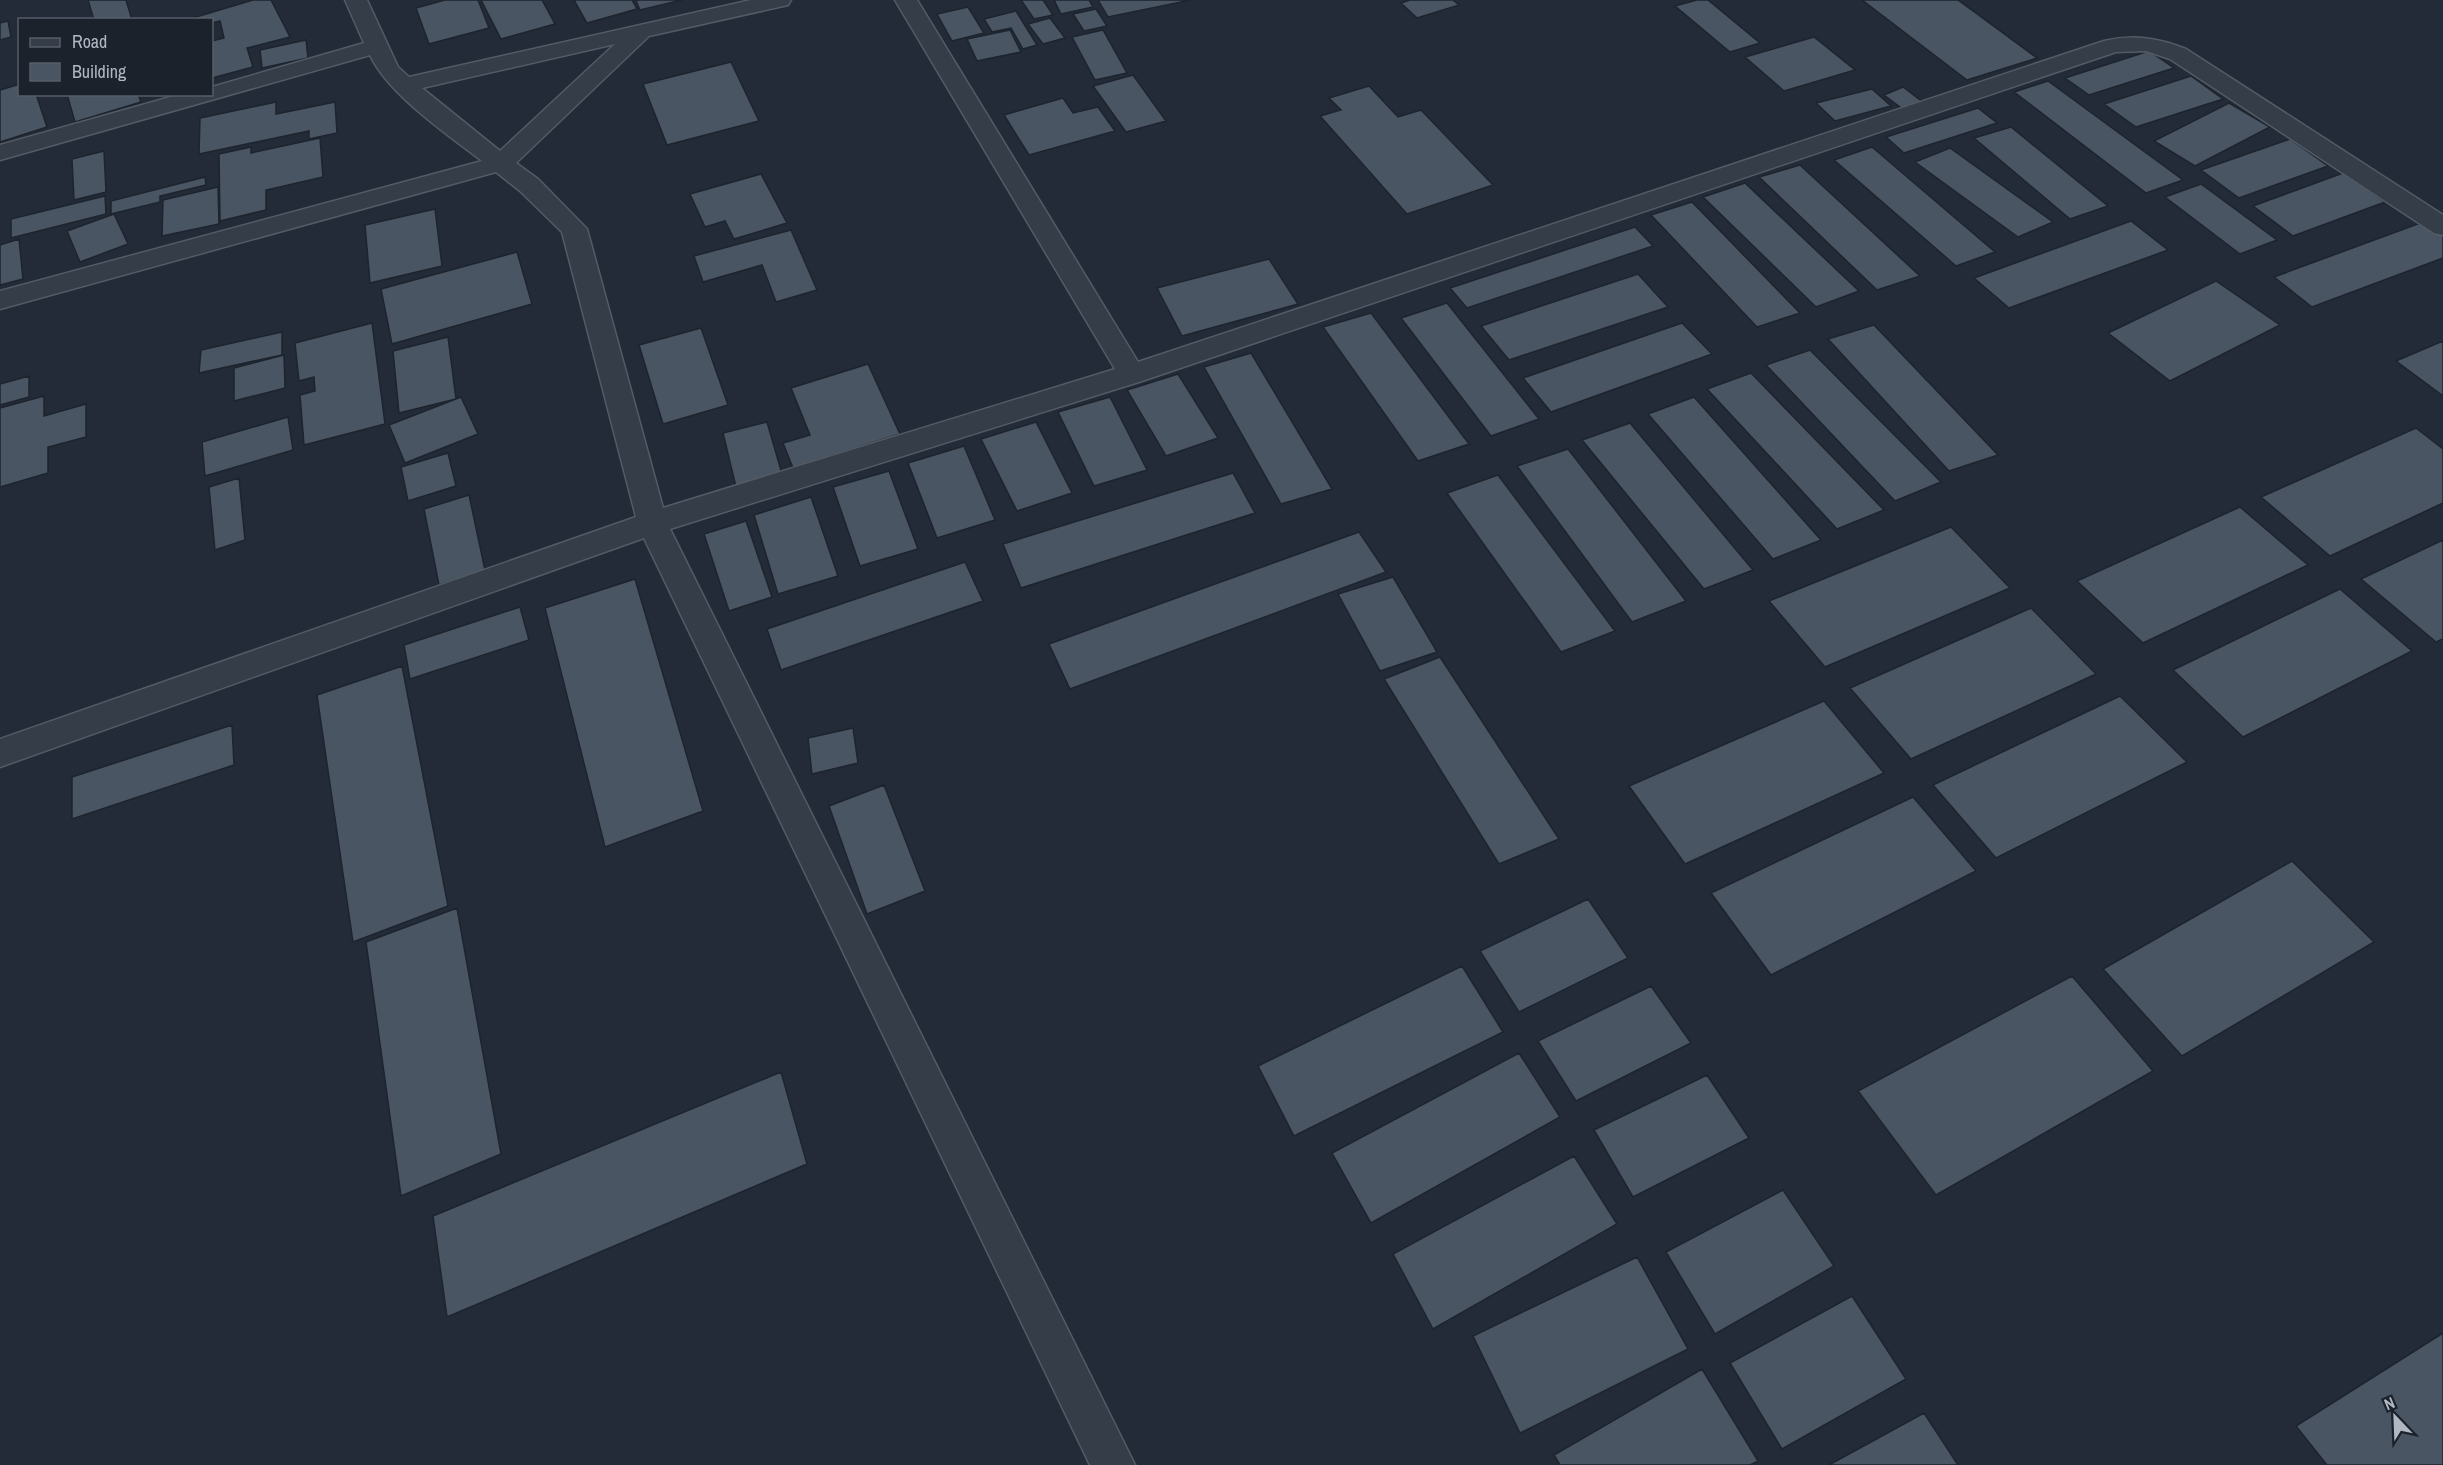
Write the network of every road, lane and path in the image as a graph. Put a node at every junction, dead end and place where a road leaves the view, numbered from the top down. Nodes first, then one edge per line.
1 (356, 0) edge
2 (780, 0) edge
3 (906, 0) edge
4 (642, 31) junction
5 (378, 46) junction
6 (405, 85) junction
7 (213, 93) edge
8 (203, 96) edge
9 (0, 153) edge
10 (501, 163) junction
11 (2443, 227) edge
12 (0, 300) edge
13 (1132, 374) junction
14 (652, 523) junction
15 (0, 753) edge
16 (1113, 1465) edge

1 - 5 street
2 - 4 street
3 - 13 street
4 - 6 street
4 - 10 street
5 - 6 street
5 - 7 street
6 - 10 street
8 - 9 street
10 - 12 street
10 - 14 street
11 - 13 street
13 - 14 street
14 - 15 street
14 - 16 street

